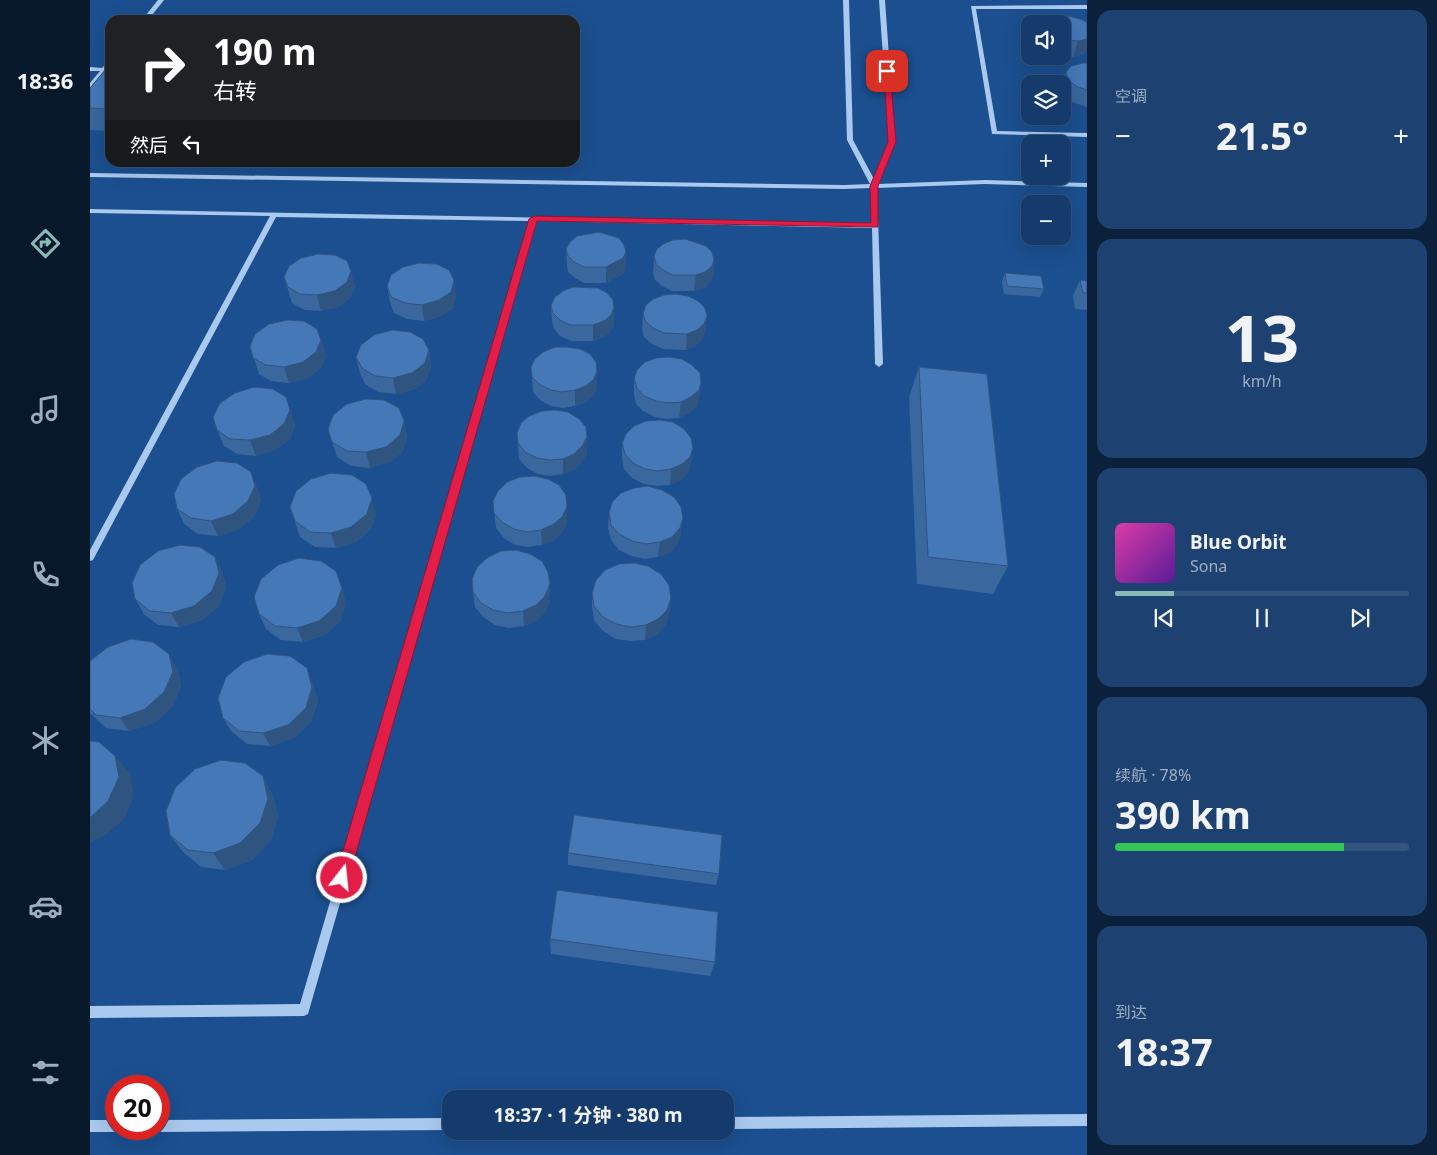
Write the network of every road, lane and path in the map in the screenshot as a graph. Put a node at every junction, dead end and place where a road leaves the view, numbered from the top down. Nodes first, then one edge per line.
1 (161, 0) edge
2 (846, 0) edge
3 (882, 0) edge
4 (1067, 0) edge
5 (1071, 7) junction
6 (1087, 8) edge
7 (148, 15) edge
8 (90, 69) edge
9 (104, 70) joint
10 (90, 87) edge
11 (1087, 135) edge
12 (90, 175) edge
13 (1087, 185) edge
14 (874, 186) junction
15 (90, 211) edge
16 (274, 215) junction
17 (534, 219) junction
18 (875, 226) junction
19 (879, 364) dead end
20 (90, 558) edge
21 (90, 1012) edge
22 (1087, 1120) edge
23 (734, 1122) edge
24 (442, 1124) edge
25 (90, 1126) edge
26 (105, 1126) edge
27 (170, 1126) edge

1 - 7 lane
2 - 14 lane
3 - 14 lane
4 - 5 lane
5 - 6 lane
5 - 11 lane
8 - 9 lane
9 - 10 lane
12 - 14 lane
13 - 14 lane
14 - 18 lane
15 - 16 lane
16 - 17 lane
16 - 20 lane
17 - 18 lane
17 - 21 lane
18 - 19 lane
22 - 23 lane
24 - 27 lane
25 - 26 lane

